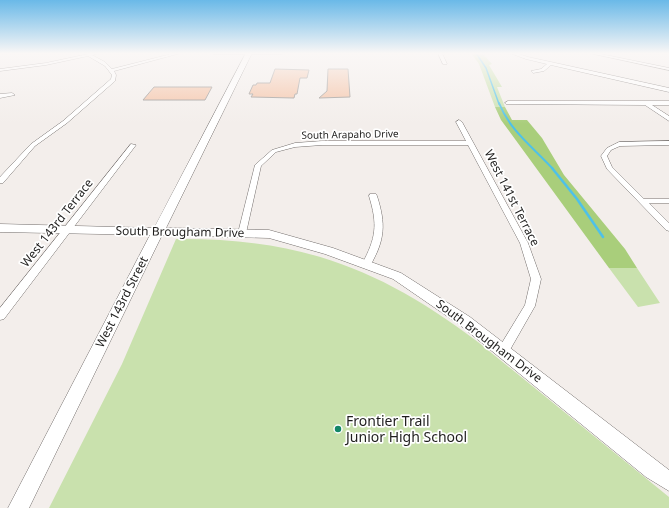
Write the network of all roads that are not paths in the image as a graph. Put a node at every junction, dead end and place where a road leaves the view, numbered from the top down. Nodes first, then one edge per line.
1 (114, 77) edge
2 (237, 77) edge
3 (610, 77) edge
4 (669, 90) edge
5 (12, 95) dead end
6 (0, 96) edge
7 (508, 103) dead end
8 (646, 103) junction
9 (669, 103) edge
10 (669, 120) edge
11 (459, 122) dead end
12 (470, 143) junction
13 (669, 143) edge
14 (133, 145) dead end
15 (0, 181) edge
16 (373, 196) dead end
17 (641, 201) junction
18 (669, 201) edge
19 (0, 228) edge
20 (669, 228) edge
21 (66, 230) junction
22 (158, 231) junction
23 (242, 233) junction
24 (367, 264) junction
25 (0, 316) edge
26 (503, 351) junction
27 (669, 481) edge
28 (18, 508) edge

1 - 15 street
2 - 22 street, West 143rd Street
3 - 4 street
5 - 6 street
7 - 8 street
8 - 9 street
8 - 10 street
11 - 12 street, West 141st Terrace
12 - 23 street, South Arapaho Drive
12 - 26 street, West 141st Terrace
13 - 17 street
14 - 21 street, West 143rd Terrace
16 - 24 street
17 - 18 street
17 - 20 street
19 - 21 street, South Brougham Drive
21 - 22 street, South Brougham Drive
21 - 25 street, West 143rd Terrace
22 - 23 street, South Brougham Drive
22 - 28 street, West 143rd Street
23 - 24 street, South Brougham Drive
24 - 26 street, South Brougham Drive
26 - 27 street, South Brougham Drive

